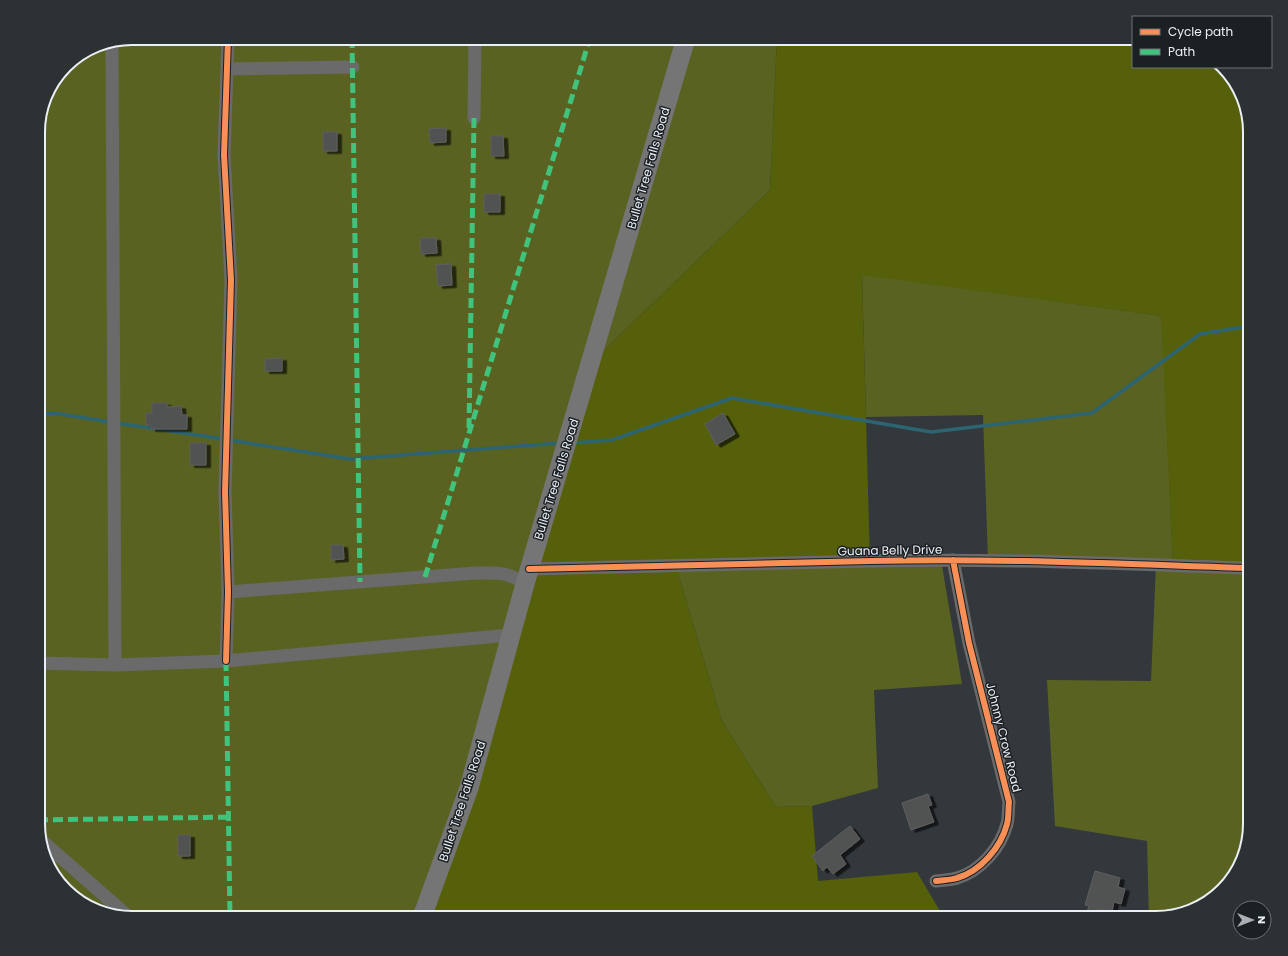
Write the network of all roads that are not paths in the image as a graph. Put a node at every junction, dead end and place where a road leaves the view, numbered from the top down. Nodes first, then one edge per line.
1 (228, 45) edge
2 (475, 45) edge
3 (684, 45) edge
4 (112, 48) edge
5 (353, 67) dead end
6 (227, 69) junction
7 (474, 118) dead end
8 (953, 560) junction
9 (1243, 568) edge
10 (527, 577) junction
11 (228, 592) junction
12 (511, 635) junction
13 (226, 661) junction
14 (45, 663) edge
15 (115, 665) junction
16 (48, 846) edge
17 (936, 881) dead end
18 (121, 910) edge
19 (424, 911) edge

1 - 6 street
2 - 7 street
3 - 10 main road, Bullet Tree Falls Road
4 - 15 street
5 - 6 street
6 - 11 street
8 - 9 street, Guana Belly Drive
8 - 10 street, Guana Belly Drive
8 - 17 street, Johnny Crow Road
10 - 11 street
10 - 12 main road, Bullet Tree Falls Road
11 - 13 street
12 - 13 street
12 - 19 main road, Bullet Tree Falls Road
13 - 15 street
14 - 15 street
16 - 18 street

